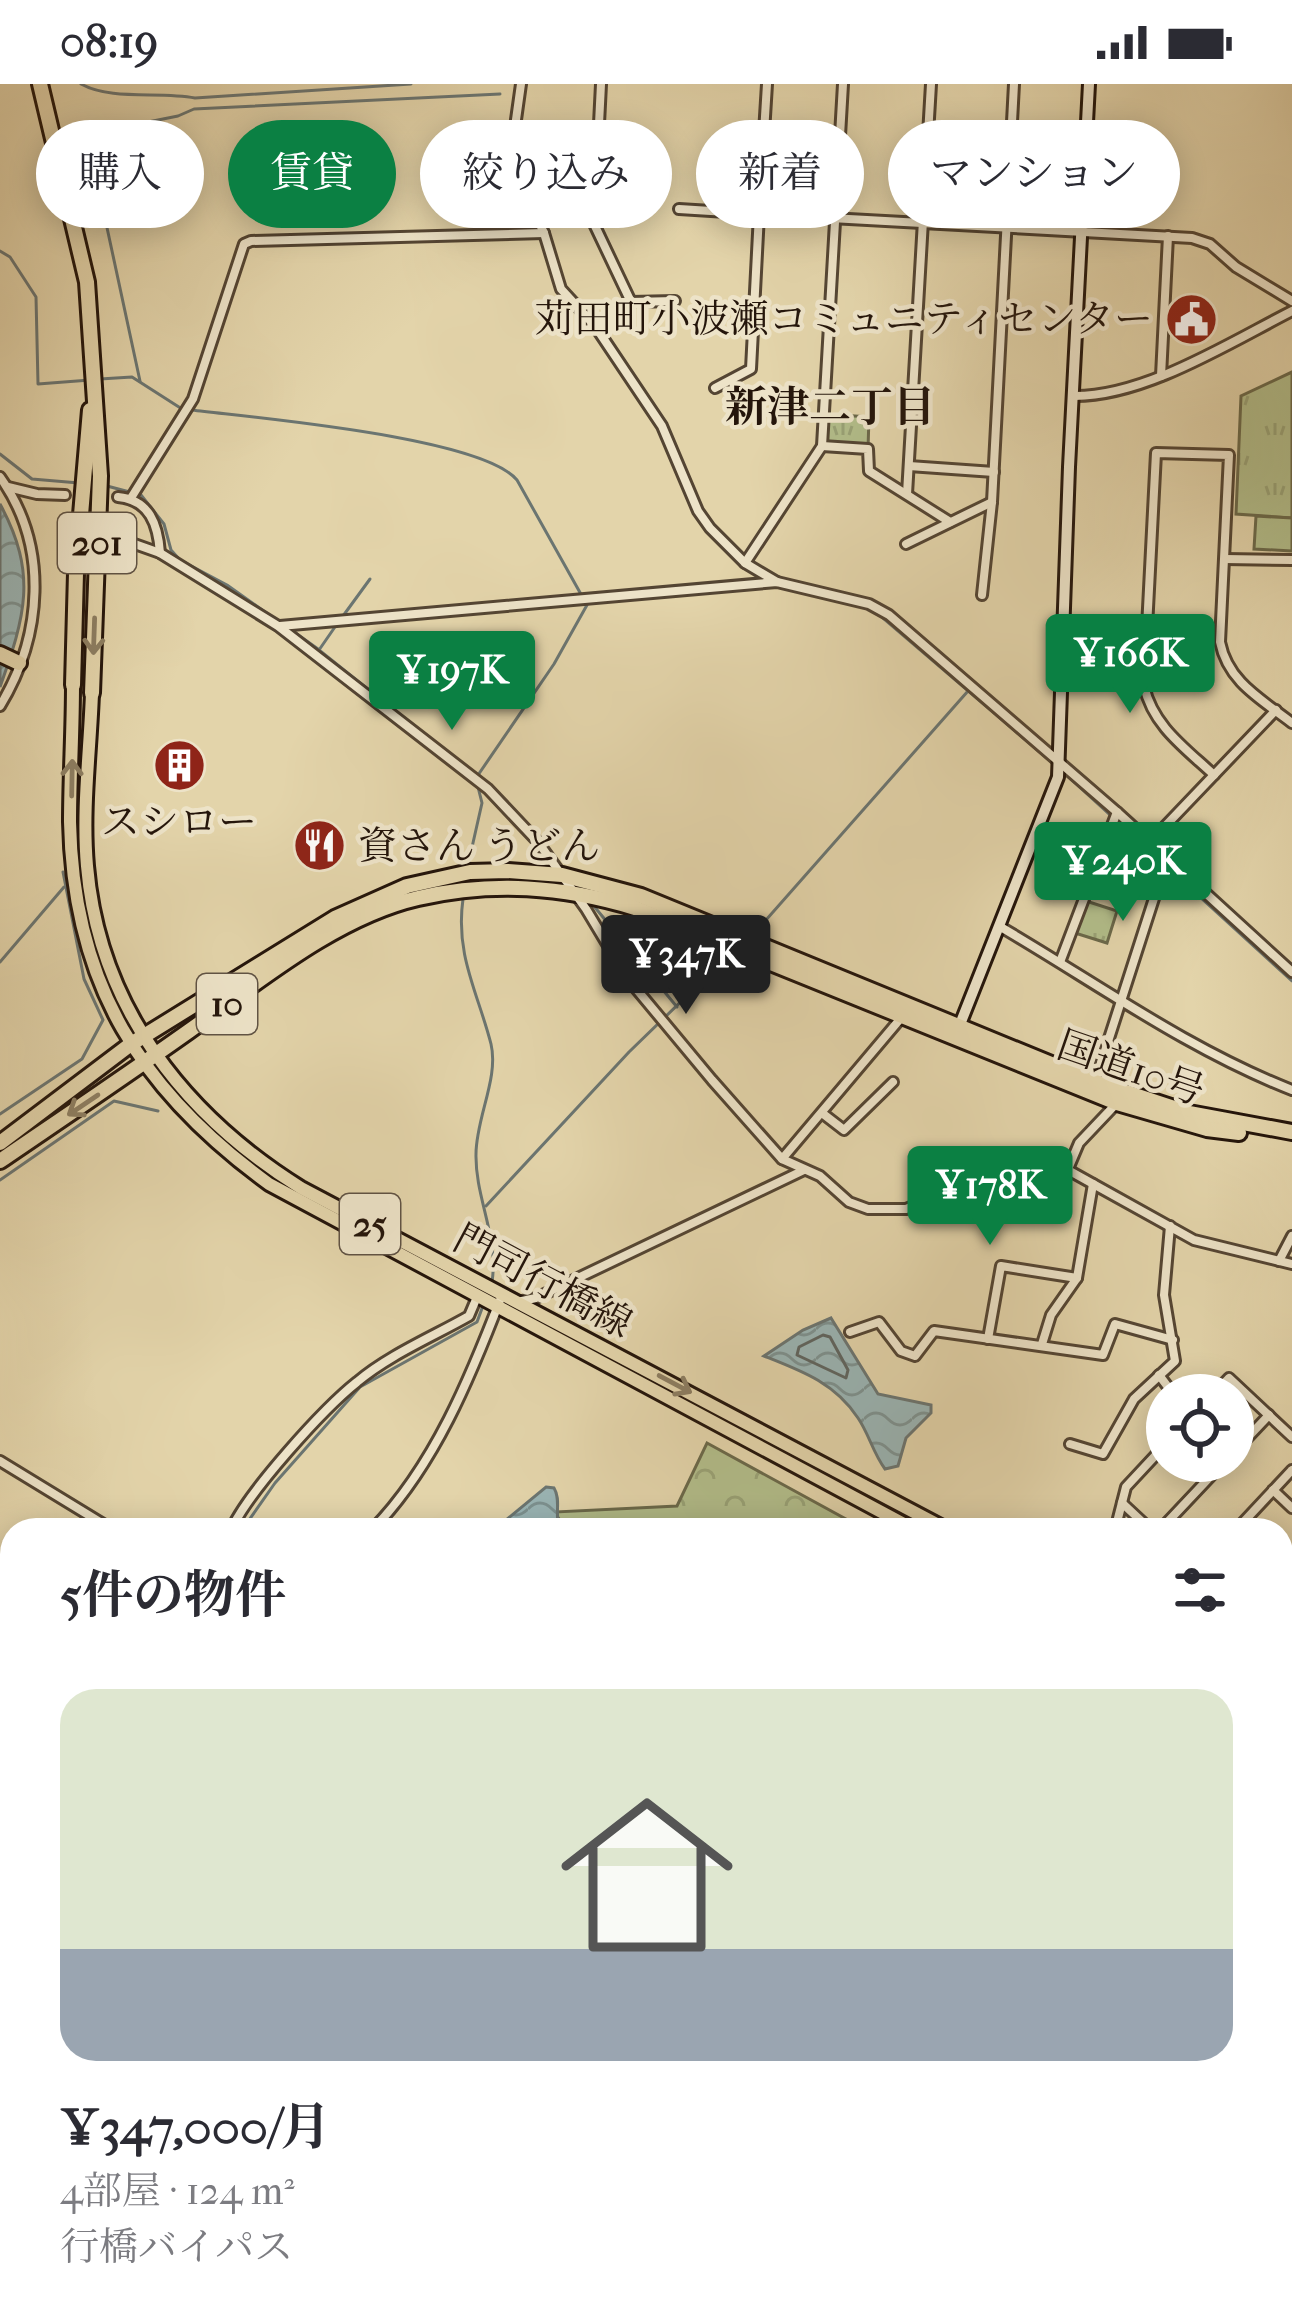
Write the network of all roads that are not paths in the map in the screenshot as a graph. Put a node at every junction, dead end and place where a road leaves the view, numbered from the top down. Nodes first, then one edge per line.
1 (40, 84) edge
2 (521, 84) edge
3 (601, 84) edge
4 (767, 84) edge
5 (843, 84) edge
6 (931, 84) edge
7 (1014, 84) edge
8 (1089, 84) edge
9 (765, 120) edge
10 (841, 120) edge
11 (929, 120) edge
12 (1012, 120) edge
13 (679, 209) dead end
14 (696, 210) edge
15 (758, 228) edge
16 (835, 228) edge
17 (924, 228) edge
18 (1007, 228) edge
19 (1044, 228) edge
20 (1082, 230) junction
21 (544, 233) junction
22 (1168, 236) junction
23 (675, 301) dead end
24 (631, 302) junction
25 (1292, 302) edge
26 (1292, 311) edge
27 (595, 326) junction
28 (1162, 376) junction
29 (715, 388) dead end
30 (92, 394) junction
31 (1072, 396) junction
32 (822, 446) junction
33 (909, 466) junction
34 (994, 472) junction
35 (0, 477) edge
36 (7, 487) junction
37 (907, 494) junction
38 (65, 495) dead end
39 (118, 497) dead end
40 (131, 498) junction
41 (992, 502) junction
42 (950, 522) junction
43 (130, 542) dead end
44 (906, 544) dead end
45 (160, 553) junction
46 (1225, 559) junction
47 (1292, 560) edge
48 (746, 562) junction
49 (778, 583) junction
50 (982, 595) dead end
51 (278, 626) junction
52 (0, 654) edge
53 (20, 663) dead end
54 (74, 685) joint
55 (92, 692) joint
56 (0, 706) edge
57 (1276, 710) junction
58 (1292, 723) edge
59 (1060, 761) junction
60 (1214, 775) junction
61 (1117, 812) junction
62 (1150, 842) junction
63 (1167, 858) junction
64 (562, 875) junction
65 (572, 891) junction
66 (997, 925) junction
67 (1060, 962) junction
68 (1292, 972) edge
69 (1121, 1003) junction
70 (901, 1018) junction
71 (957, 1032) junction
72 (137, 1041) junction
73 (148, 1060) junction
74 (893, 1082) dead end
75 (1094, 1088) junction
76 (1292, 1090) edge
77 (1125, 1099) junction
78 (822, 1113) junction
79 (1292, 1136) edge
80 (0, 1143) edge
81 (782, 1159) junction
82 (0, 1162) edge
83 (804, 1170) junction
84 (1068, 1170) junction
85 (1093, 1184) junction
86 (1170, 1226) junction
87 (1292, 1236) edge
88 (1279, 1261) junction
89 (1292, 1264) edge
90 (1077, 1278) junction
91 (479, 1289) junction
92 (500, 1301) junction
93 (518, 1302) junction
94 (850, 1332) dead end
95 (988, 1339) junction
96 (1173, 1340) junction
97 (1042, 1344) junction
98 (1161, 1374) edge
99 (1146, 1388) edge
100 (1254, 1401) edge
101 (1269, 1415) junction
102 (1254, 1431) edge
103 (1292, 1437) edge
104 (1070, 1444) dead end
105 (0, 1461) edge
106 (1146, 1466) edge
107 (1292, 1470) edge
108 (1204, 1482) edge
109 (1273, 1490) junction
110 (1121, 1502) junction
111 (1292, 1508) edge
112 (93, 1518) edge
113 (238, 1518) edge
114 (381, 1518) edge
115 (893, 1518) edge
116 (924, 1518) edge
117 (1118, 1518) edge
118 (1140, 1518) edge
119 (1167, 1518) edge
120 (1247, 1518) edge

1 - 30 highway, 201
2 - 21 street
3 - 24 street
4 - 9 street
5 - 10 street
6 - 11 street
7 - 12 street
8 - 20 main road
13 - 14 street
15 - 29 street
16 - 32 street
17 - 33 street
18 - 34 street
19 - 20 street
20 - 22 street
20 - 31 main road
21 - 27 street
21 - 40 street
22 - 25 street
22 - 28 street
23 - 24 street
24 - 27 street
26 - 28 street
27 - 48 street
28 - 31 street
30 - 54 highway, 201
30 -> 55 highway, 201
31 - 59 main road
32 - 37 street
32 - 48 street
33 - 34 street
33 - 37 street
34 - 41 street
35 - 36 street
36 - 38 street
36 - 56 street
37 - 42 street
39 - 40 street
40 - 45 street
41 - 42 street
41 - 50 street
42 - 44 street
43 - 45 street
45 - 51 street
46 - 47 street
46 - 57 street
46 - 60 street
48 - 49 street
49 - 51 street
49 - 59 street
51 - 64 street
52 - 53 highway
72 -> 54 main road, 門司行橋線 / 25
55 - 72 main road, 門司行橋線 / 25
57 - 58 street
57 - 60 street
59 - 61 street
59 - 66 main road
60 - 62 street
61 - 62 street
61 - 67 street
62 - 63 street
63 - 68 street
63 - 69 street
64 - 65 street
64 - 71 highway, 10
64 - 72 highway, 10
65 - 70 highway, 10
65 - 73 highway, 10
65 - 81 street
66 - 67 street
66 - 71 main road
67 - 69 street
69 - 75 street
69 - 76 street
70 - 71 highway, 10
70 - 78 street
71 - 75 highway, 国道10号 / 10
72 - 73 main road, 門司行橋線 / 25
72 - 80 highway, 10
73 -> 82 highway, 10
73 - 91 main road, 門司行橋線 / 25
74 - 78 street
75 - 77 highway, 国道10号 / 10
77 - 79 highway, 国道10号 / 10
77 - 84 street
78 - 81 street
81 - 83 street
83 - 84 street
83 - 93 street
84 - 85 street
85 - 86 street
85 - 90 street
86 - 88 street
86 - 96 street
87 - 88 street
88 - 89 street
90 - 95 street
90 - 97 street
91 - 92 main road, 門司行橋線 / 25
91 - 113 street
92 - 93 main road, 門司行橋線 / 25
92 - 114 street
92 - 115 main road, 門司行橋線 / 25
93 -> 116 main road, 門司行橋線 / 25
94 - 95 street
95 - 97 street
96 - 97 street
96 - 98 street
99 - 104 street
100 - 101 street
101 - 102 street
101 - 103 street
105 - 112 street
106 - 110 street
107 - 109 street
108 - 119 street
109 - 111 street
109 - 120 street
110 - 117 street
110 - 118 street

